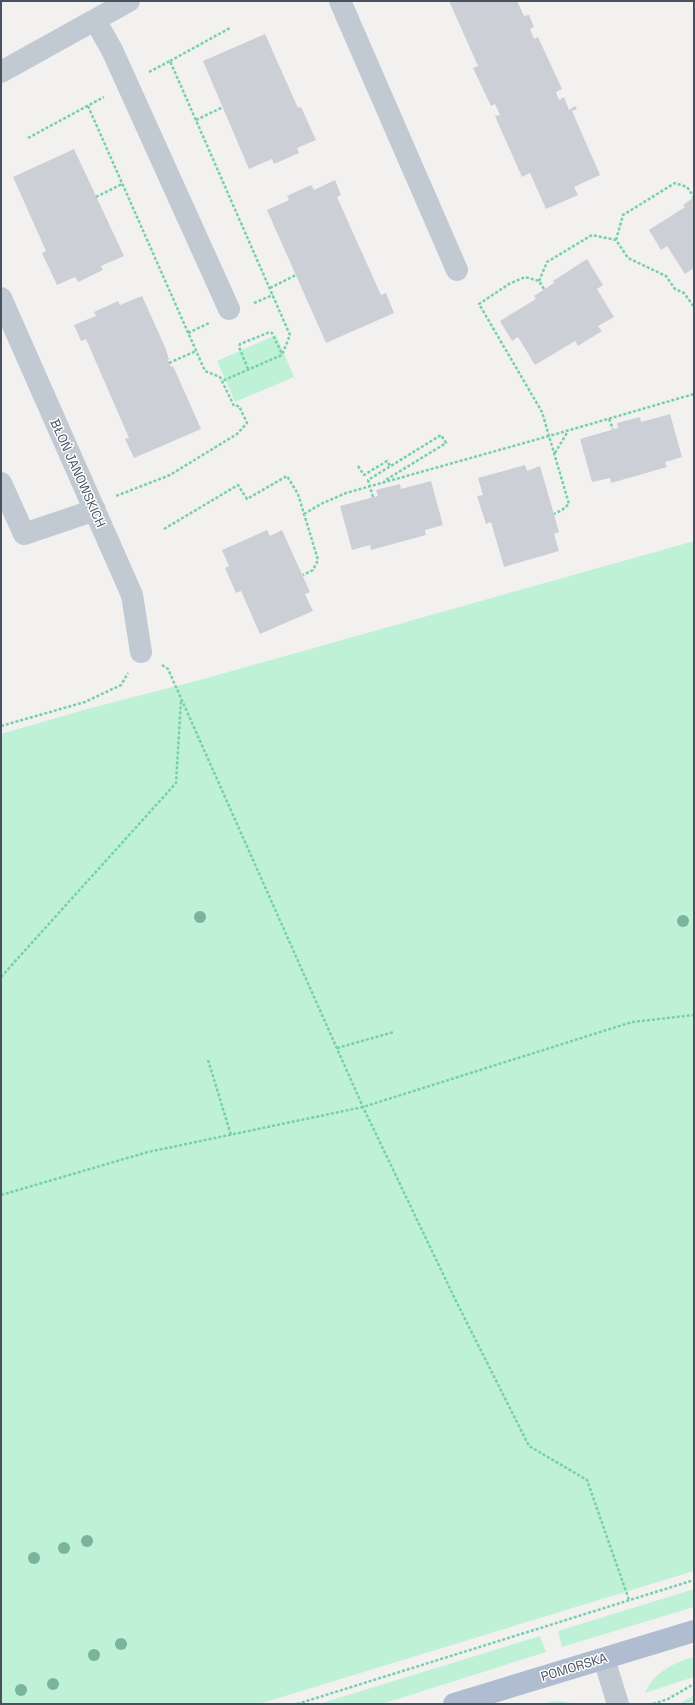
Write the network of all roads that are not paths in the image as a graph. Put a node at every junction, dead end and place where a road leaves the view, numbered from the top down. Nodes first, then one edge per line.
1 (129, 1) edge
2 (340, 1) edge
3 (95, 20) junction
4 (1, 72) edge
5 (457, 270) dead end
6 (1, 298) edge
7 (229, 309) dead end
8 (1, 483) edge
9 (95, 510) junction
10 (141, 652) road end
11 (694, 1631) edge
12 (604, 1659) junction
13 (454, 1704) edge
14 (618, 1704) edge

1 - 3 street
2 - 5 street
3 - 4 street
3 - 7 street
6 - 9 street, BŁOŃ JANOWSKICH
8 - 9 street
9 - 10 street, BŁOŃ JANOWSKICH
11 - 12 main road, POMORSKA
12 - 13 main road, POMORSKA
12 - 14 street

